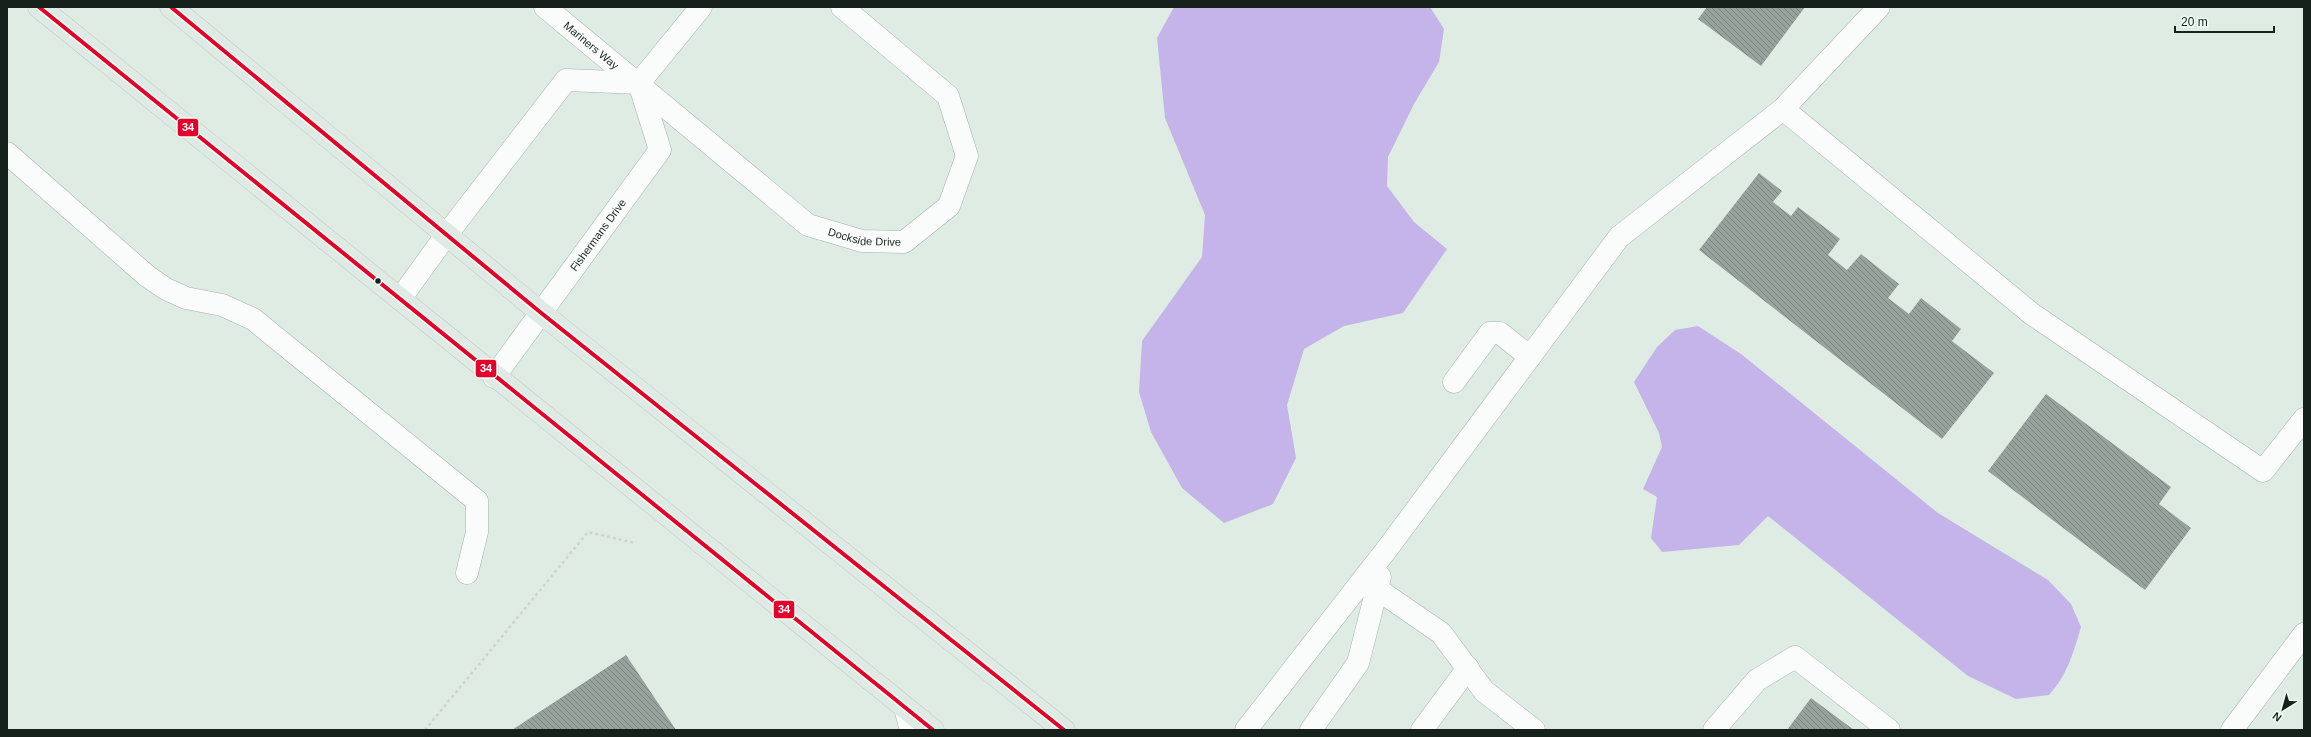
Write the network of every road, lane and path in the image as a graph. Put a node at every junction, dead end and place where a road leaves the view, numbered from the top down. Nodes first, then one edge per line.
1 (39, 7) edge
2 (170, 7) edge
3 (545, 7) edge
4 (701, 7) edge
5 (842, 7) edge
6 (1879, 7) edge
7 (639, 83) junction
8 (1783, 109) junction
9 (7, 153) edge
10 (447, 234) junction
11 (400, 299) junction
12 (540, 312) junction
13 (1530, 357) junction
14 (494, 377) junction
15 (1454, 382) dead end
16 (2304, 419) edge
17 (635, 544) dead end
18 (1387, 549) junction
19 (467, 573) dead end
20 (1377, 589) junction
21 (2304, 634) edge
22 (1468, 668) junction
23 (905, 708) junction
24 (425, 730) edge
25 (911, 730) edge
26 (933, 730) edge
27 (1064, 730) edge
28 (1246, 730) edge
29 (1312, 730) edge
30 (1422, 730) edge
31 (1534, 730) edge
32 (1714, 730) edge
33 (1889, 730) edge
34 (2232, 730) edge

1 - 11 main road
2 - 10 main road
3 - 7 street, Mariners Way
4 - 7 street
5 - 7 street, Dockside Drive
6 - 8 street
7 - 10 street
7 - 12 street, Fishermans Drive
8 - 13 street
8 - 16 street
9 - 19 street
10 - 11 street
10 - 12 main road
11 - 14 main road
12 - 14 street, Fishermans Drive
12 - 27 main road
13 - 15 street
13 - 18 street
14 - 23 main road
17 - 24 path
18 - 20 street
18 - 28 street
20 - 22 street
20 - 29 street
21 - 34 street
22 - 30 street
22 - 31 street
23 - 25 street
23 - 26 main road
32 - 33 street

